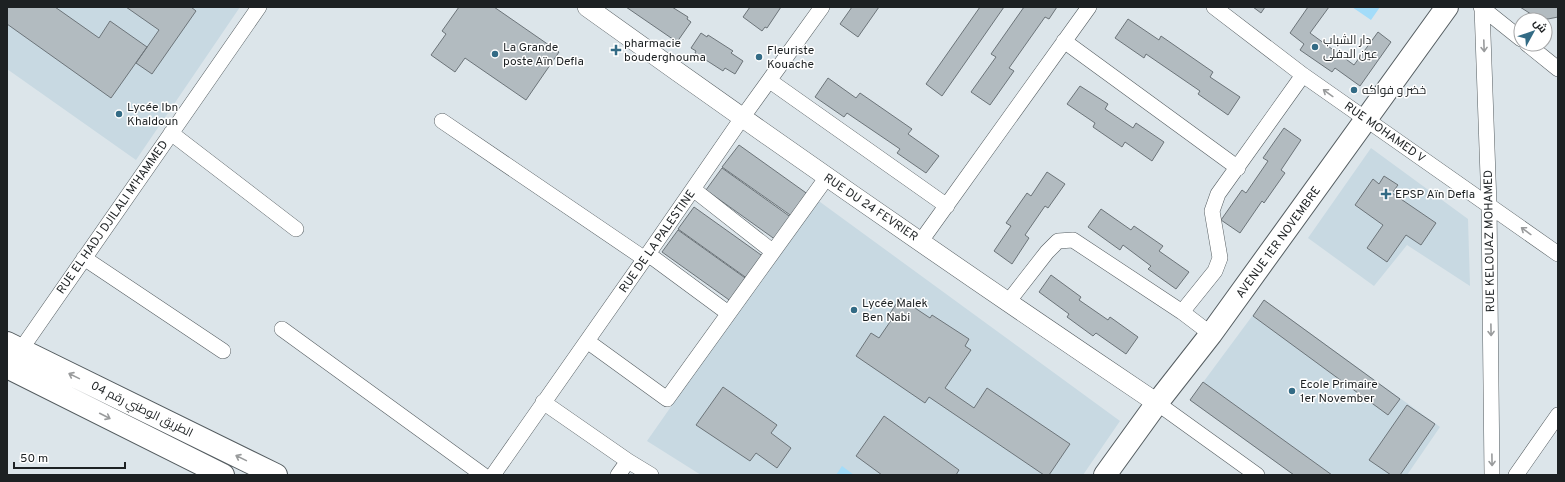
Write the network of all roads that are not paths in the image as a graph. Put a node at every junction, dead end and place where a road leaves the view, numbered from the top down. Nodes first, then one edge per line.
1 (258, 7) edge
2 (587, 7) edge
3 (822, 7) edge
4 (1089, 7) edge
5 (1214, 7) edge
6 (1447, 7) edge
7 (1482, 7) edge
8 (1513, 32) edge
9 (1064, 41) junction
10 (1537, 52) edge
11 (1557, 67) edge
12 (1304, 75) junction
13 (770, 81) junction
14 (742, 118) junction
15 (1366, 120) junction
16 (442, 121) dead end
17 (171, 133) junction
18 (1238, 168) junction
19 (827, 177) junction
20 (693, 190) junction
21 (1489, 205) junction
22 (947, 206) junction
23 (296, 229) dead end
24 (921, 241) junction
25 (772, 251) junction
26 (1558, 254) edge
27 (647, 257) junction
28 (84, 258) junction
29 (1008, 302) junction
30 (1182, 312) junction
31 (728, 313) junction
32 (282, 329) dead end
33 (1211, 334) junction
34 (587, 342) junction
35 (14, 346) edge
36 (223, 351) dead end
37 (7, 368) edge
38 (543, 402) junction
39 (1158, 402) junction
40 (1558, 415) edge
41 (628, 461) junction
42 (223, 475) edge
43 (276, 475) edge
44 (483, 475) edge
45 (493, 475) edge
46 (618, 475) edge
47 (651, 475) edge
48 (1105, 475) edge
49 (1257, 475) edge
50 (1492, 475) edge
51 (1516, 475) edge

1 - 17 street, RUE EL HADJ DJILALI M'HAMMED
2 - 14 street, RUE DU 24 FEVRIER
3 - 13 street, RUE DE LA PALESTINE
4 - 9 street
5 - 12 street, RUE MOHAMED V
6 - 15 main road, AVENUE 1ER NOVEMBRE
7 - 8 street
7 -> 21 street, RUE KELOUAZ MOHAMED
9 - 18 street
9 - 22 street
10 - 11 street
15 -> 12 street, RUE MOHAMED V
12 - 18 street
13 - 14 street, RUE DE LA PALESTINE
13 - 22 street
14 - 19 street, RUE DU 24 FEVRIER
14 - 20 street, RUE DE LA PALESTINE
15 - 21 street, RUE MOHAMED V
15 - 33 main road, AVENUE 1ER NOVEMBRE
16 - 27 street
17 - 23 street
17 - 28 street, RUE EL HADJ DJILALI M'HAMMED
18 - 30 street
19 - 24 street, RUE DU 24 FEVRIER
19 - 25 street
20 - 25 street
20 - 27 street, RUE DE LA PALESTINE
26 -> 21 street, RUE MOHAMED V
21 -> 50 street, RUE KELOUAZ MOHAMED
22 - 24 street
24 - 29 street, RUE DU 24 FEVRIER
25 - 31 street
27 - 31 street
27 - 34 street, RUE DE LA PALESTINE
28 - 35 street, RUE EL HADJ DJILALI M'HAMMED
28 - 36 street
29 - 30 street
29 - 39 street, RUE DU 24 FEVRIER
30 - 33 street
31 - 34 street
32 - 44 street
33 - 39 main road, AVENUE 1ER NOVEMBRE
34 - 38 street, RUE DE LA PALESTINE
35 - 37 street, RUE EL HADJ DJILALI M'HAMMED
43 -> 35 main road, الطريق الوطني رقم 04
37 -> 42 main road, الطريق الوطني رقم 04
38 - 41 street
38 - 45 street, RUE DE LA PALESTINE
39 - 48 main road, AVENUE 1ER NOVEMBRE
39 - 49 street
40 - 51 street
41 - 46 street
41 - 47 street

